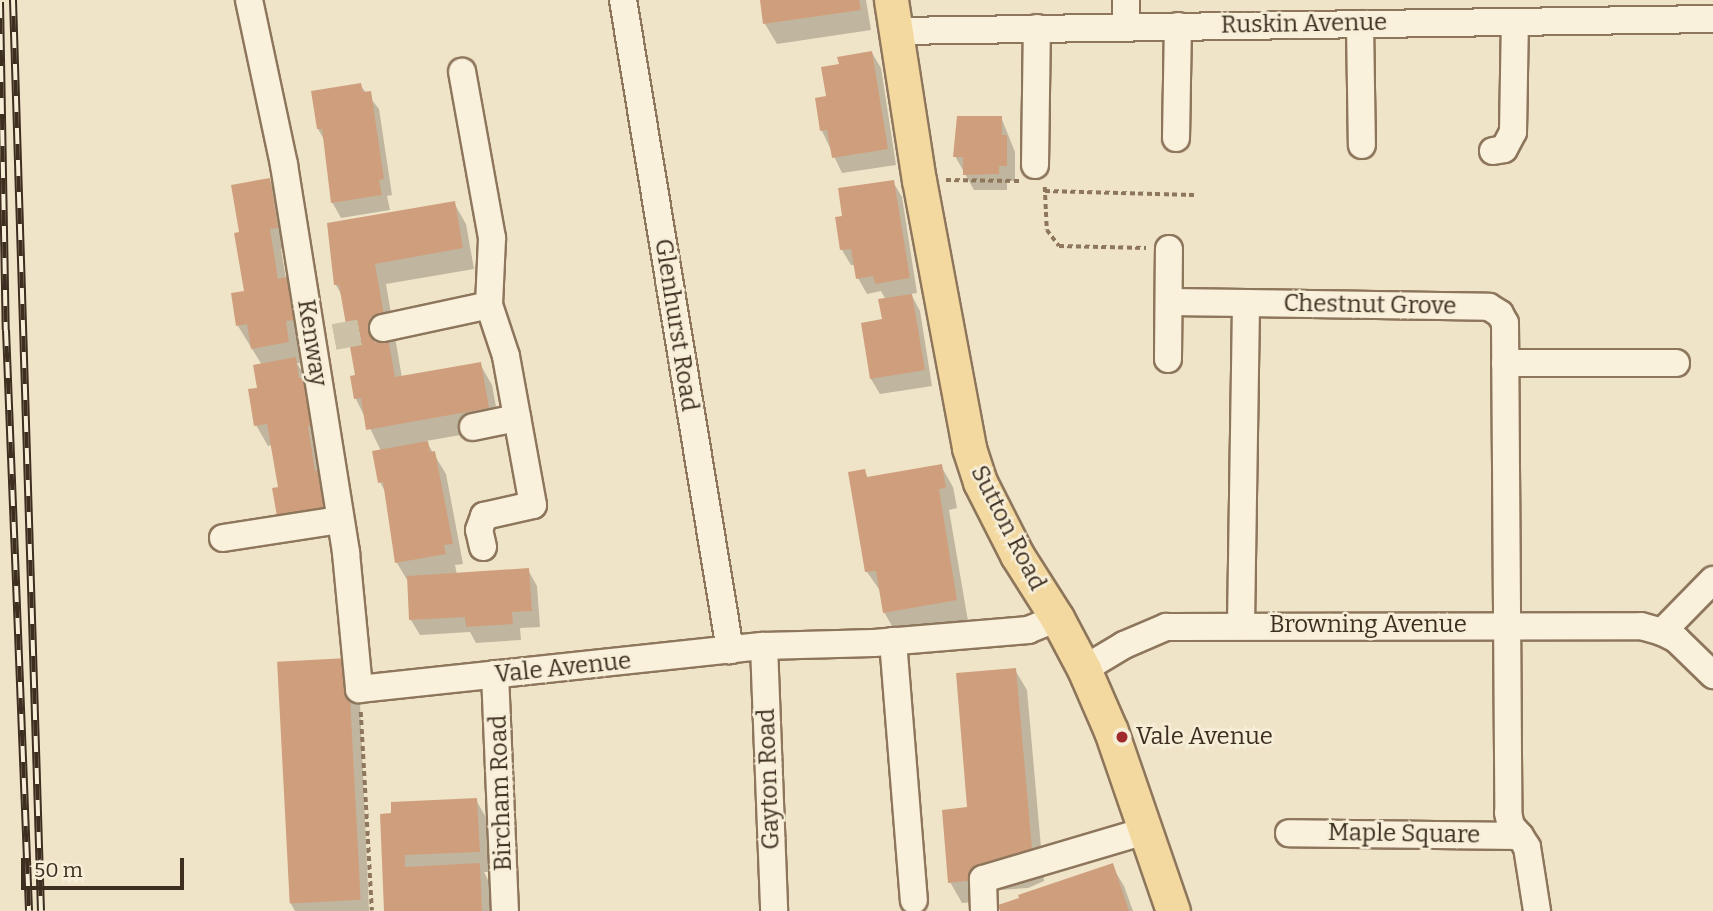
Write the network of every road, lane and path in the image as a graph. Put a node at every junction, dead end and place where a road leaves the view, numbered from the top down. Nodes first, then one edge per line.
1 (249, 0) edge
2 (623, 0) edge
3 (1126, 0) edge
4 (1417, 12) edge
5 (893, 15) edge
6 (1713, 19) edge
7 (1515, 22) junction
8 (1360, 24) junction
9 (1126, 26) junction
10 (1178, 26) junction
11 (1037, 28) junction
12 (461, 72) dead end
13 (1176, 138) dead end
14 (1362, 145) dead end
15 (1493, 151) dead end
16 (1037, 176) junction
17 (919, 180) junction
18 (1045, 191) junction
19 (1194, 195) dead end
20 (1169, 249) joint
21 (1170, 302) junction
22 (1246, 303) junction
23 (489, 305) junction
24 (383, 328) tunnel mouth
25 (1168, 359) dead end
26 (1505, 363) junction
27 (1675, 363) dead end
28 (517, 418) junction
29 (473, 427) dead end
30 (339, 520) junction
31 (223, 538) dead end
32 (483, 547) dead end
33 (1713, 580) edge
34 (1057, 618) junction
35 (1241, 624) junction
36 (1509, 625) junction
37 (1662, 632) junction
38 (893, 641) junction
39 (764, 646) junction
40 (730, 650) junction
41 (1084, 669) junction
42 (495, 674) junction
43 (1713, 675) edge
44 (359, 689) junction
45 (1145, 831) junction
46 (1289, 833) dead end
47 (1520, 836) junction
48 (914, 900) dead end
49 (372, 911) edge
50 (505, 911) edge
51 (774, 911) edge
52 (984, 911) edge
53 (1173, 911) edge
54 (1537, 911) edge

1 - 30 street, Kenway
2 - 40 street, Glenhurst Road
3 - 9 street
4 - 7 street, Ruskin Avenue
4 - 8 street, Ruskin Avenue
5 - 11 street, Ruskin Avenue
5 - 17 main road, Sutton Road
6 - 7 street, Ruskin Avenue
7 - 15 street
8 - 10 street, Ruskin Avenue
8 - 14 street
9 - 10 street, Ruskin Avenue
9 - 11 street, Ruskin Avenue
10 - 13 street
11 - 16 street
12 - 23 street
16 - 17 path
16 - 18 path
17 - 34 main road, Sutton Road
18 - 19 path
18 - 20 path
20 - 21 street
21 - 22 street, Chestnut Grove
21 - 25 street
22 - 26 street, Chestnut Grove
22 - 35 street
23 - 24 street
23 - 28 street
26 - 27 street
26 - 36 street, Chestnut Grove
28 - 29 street
28 - 32 street
30 - 31 street
30 - 44 street, Kenway
33 - 37 street
34 - 38 street, Vale Avenue
34 - 41 main road, Sutton Road
35 - 36 street, Browning Avenue
35 - 41 street, Browning Avenue
36 - 37 street, Browning Avenue
36 - 47 street, Maple Square
37 - 43 street, Browning Avenue
38 - 39 street, Vale Avenue
38 - 48 street
39 - 40 street, Vale Avenue
39 - 51 street, Gayton Road
40 - 42 street, Vale Avenue
41 - 45 main road, Sutton Road
42 - 44 street, Vale Avenue
42 - 50 street, Bircham Road
44 - 49 path
45 - 52 street
45 - 53 main road, Sutton Road
46 - 47 street, Maple Square
47 - 54 street, Maple Square

